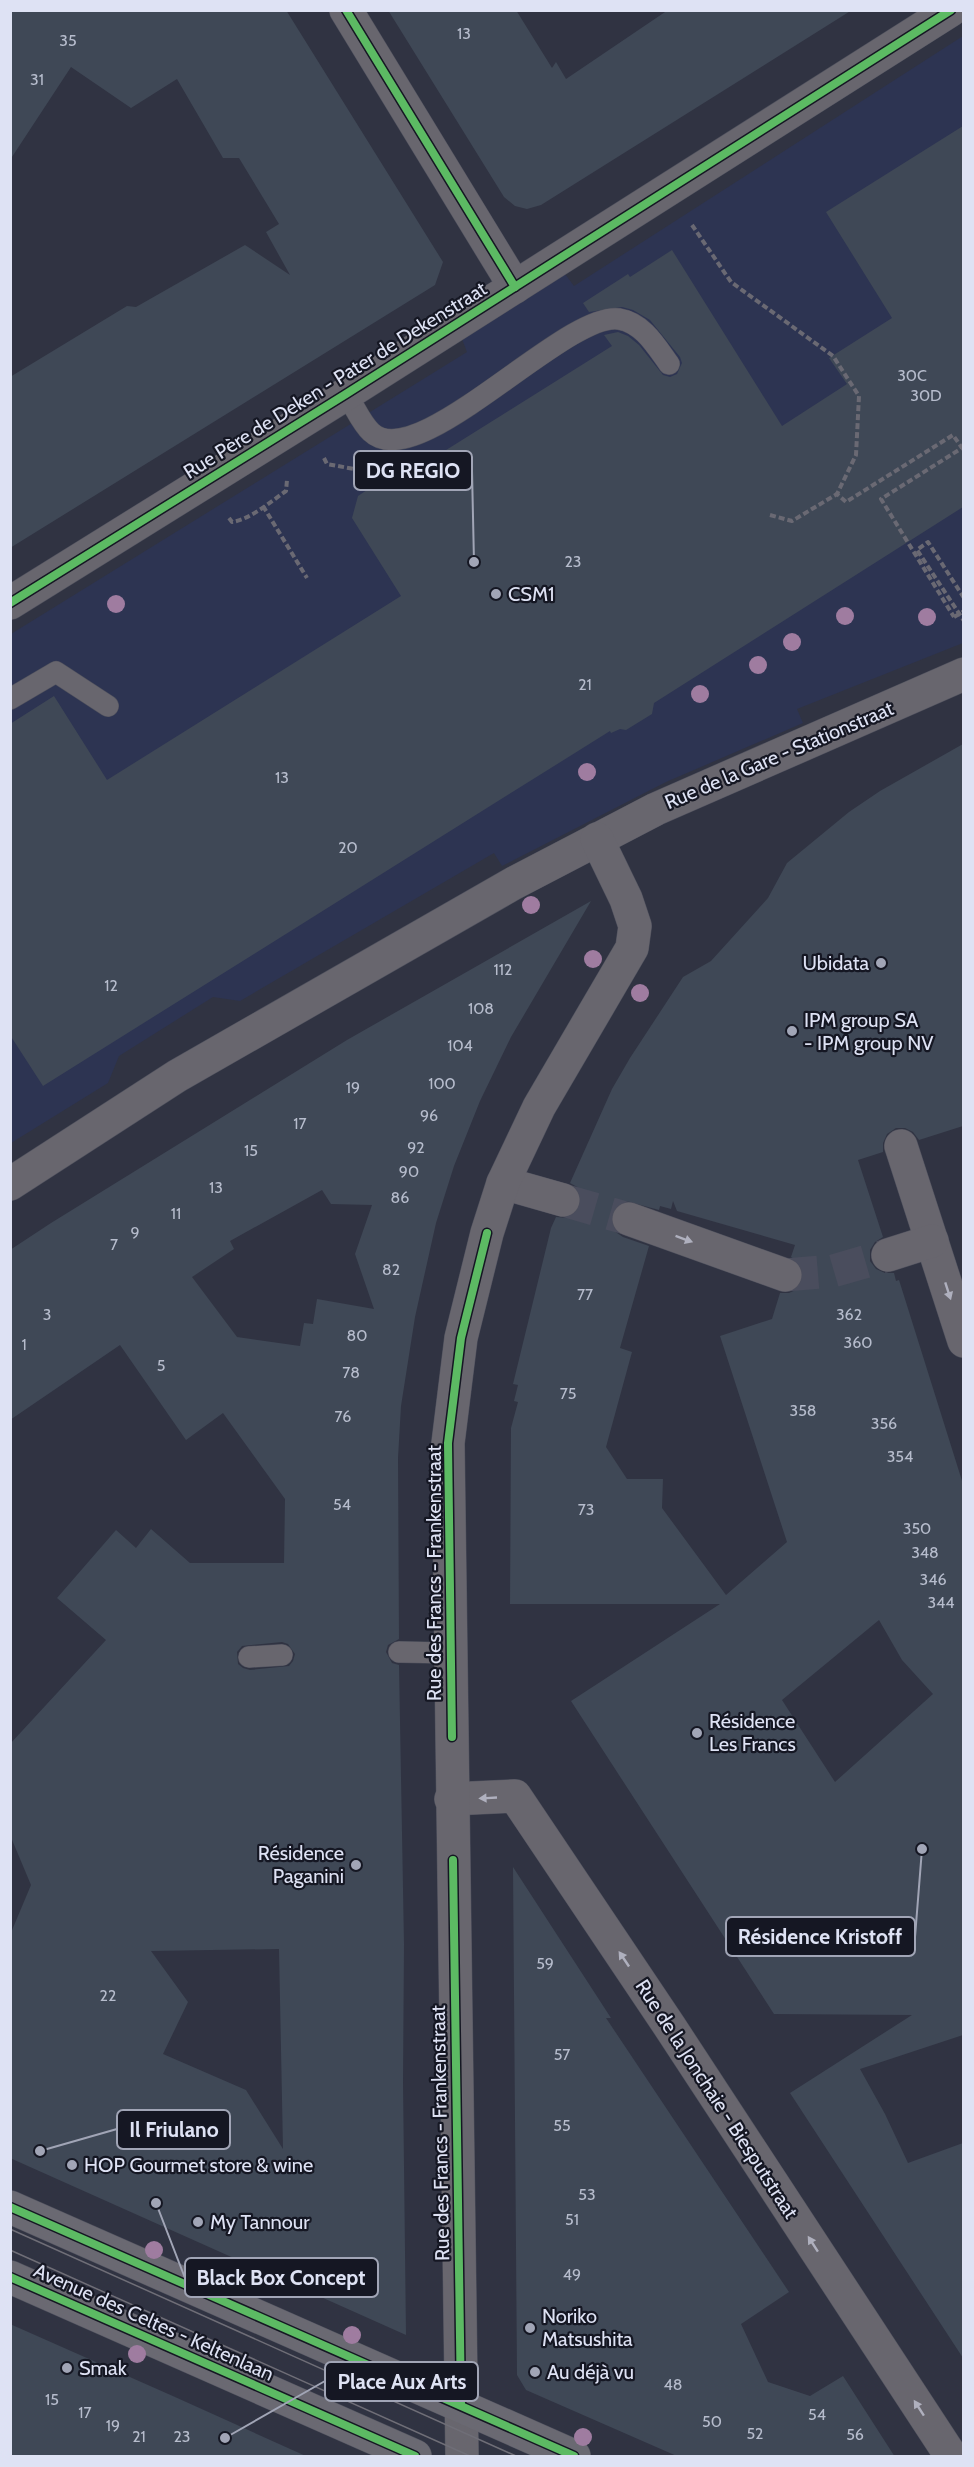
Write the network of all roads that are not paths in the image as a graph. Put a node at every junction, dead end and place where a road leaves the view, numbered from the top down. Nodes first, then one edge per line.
1 (346, 10) edge
2 (951, 10) edge
3 (514, 287) junction
4 (669, 364) dead end
5 (346, 394) junction
6 (10, 603) edge
7 (963, 674) edge
8 (10, 699) edge
9 (108, 706) dead end
10 (597, 839) junction
11 (902, 1146) dead end
12 (503, 1183) junction
13 (10, 1184) edge
14 (563, 1200) tunnel mouth
15 (628, 1219) tunnel mouth
16 (932, 1241) junction
17 (888, 1255) tunnel mouth
18 (785, 1275) tunnel mouth
19 (963, 1341) edge
20 (399, 1652) dead end
21 (450, 1653) junction
22 (282, 1655) dead end
23 (249, 1657) dead end
24 (451, 1799) junction
25 (10, 2207) edge
26 (10, 2277) edge
27 (461, 2405) junction
28 (415, 2457) edge
29 (462, 2457) edge
30 (574, 2457) edge
31 (951, 2457) edge

1 - 3 street
2 - 3 street, Rue Père de Deken - Pater de Dekenstraat
3 - 5 street, Rue Père de Deken - Pater de Dekenstraat
4 - 5 lane
5 - 6 street, Rue Père de Deken - Pater de Dekenstraat
7 - 10 street, Rue de la Gare - Stationstraat
8 - 9 lane
10 - 12 street, Rue des Francs - Frankenstraat
10 - 13 street, Rue de la Gare - Stationstraat
11 - 16 street
12 - 14 street
12 - 21 street, Rue des Francs - Frankenstraat
15 -> 18 street
16 - 17 street
16 -> 19 street
20 - 21 lane
21 - 24 street, Rue des Francs - Frankenstraat
22 - 23 lane
24 - 27 street, Rue des Francs - Frankenstraat
31 -> 24 street, Rue de la Jonchaie - Biesputstraat
25 - 27 street
26 - 28 street, Avenue des Celtes - Keltenlaan
27 - 29 street, Rue des Francs - Frankenstraat
27 - 30 street

